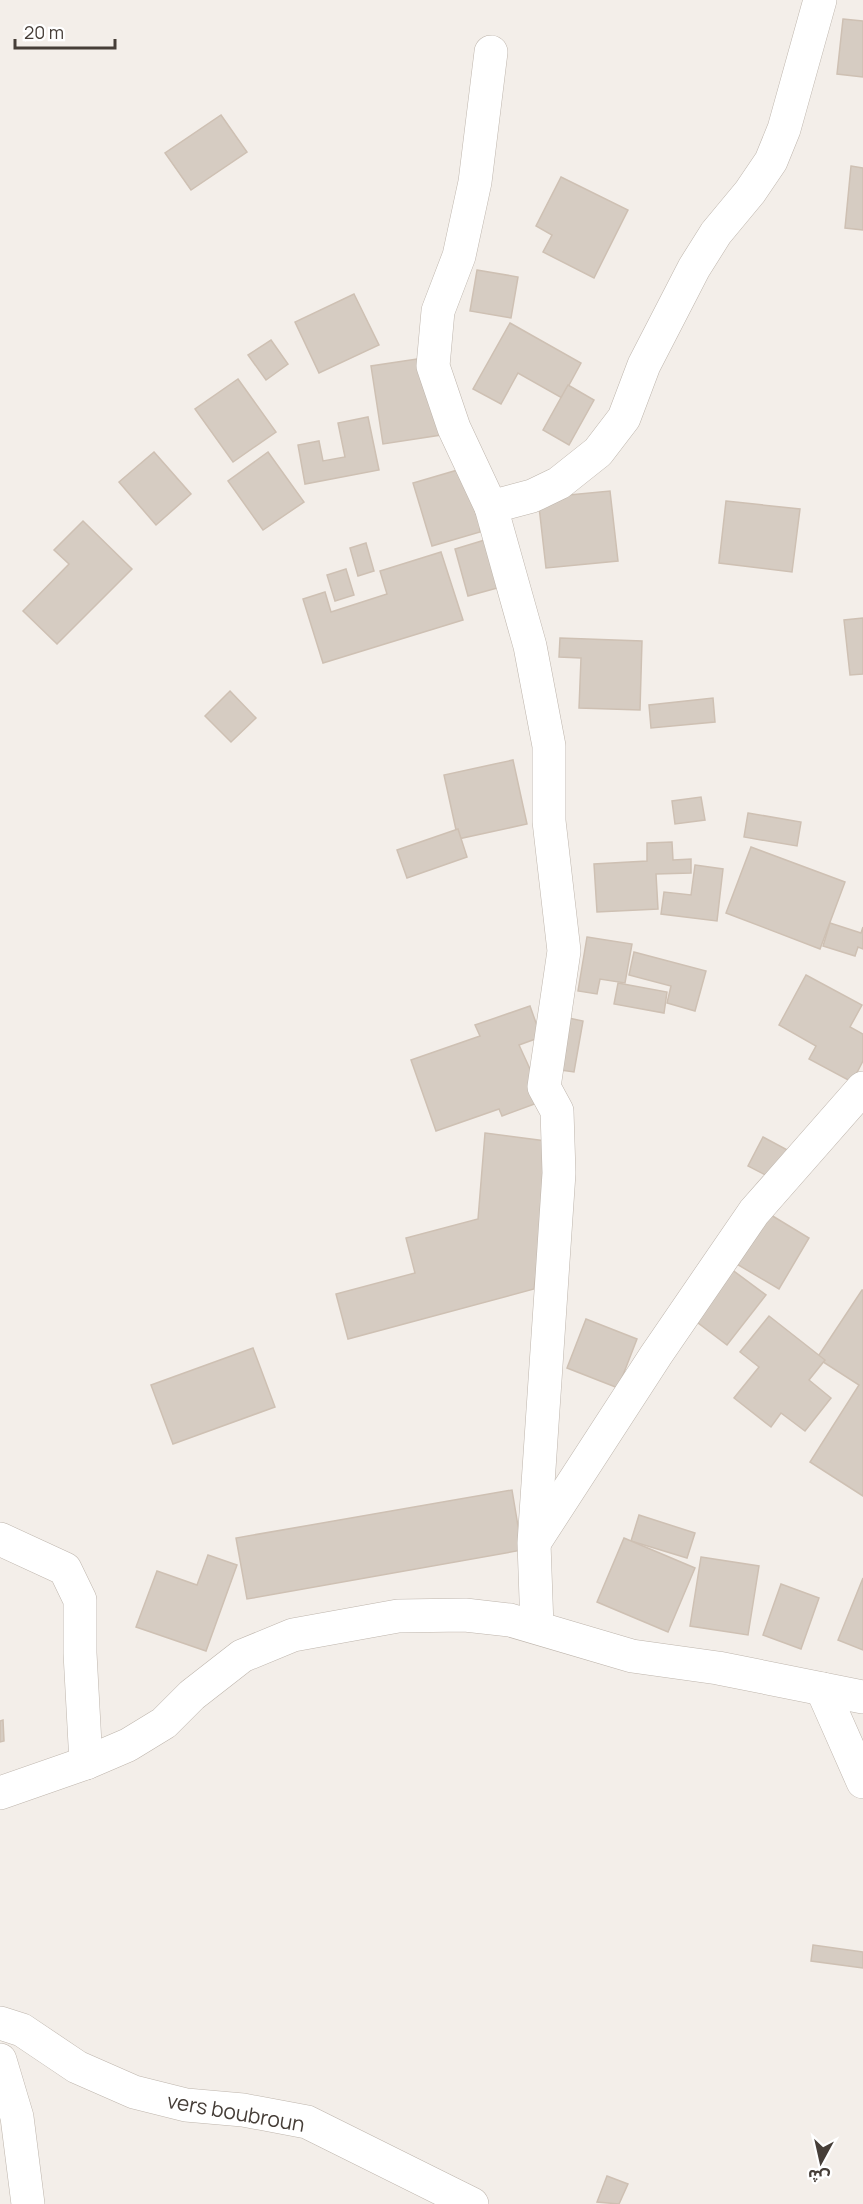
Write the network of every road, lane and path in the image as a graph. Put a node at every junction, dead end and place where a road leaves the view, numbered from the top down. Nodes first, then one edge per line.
1 (820, 0) edge
2 (491, 52) dead end
3 (491, 507) junction
4 (863, 1088) edge
5 (0, 1539) edge
6 (534, 1543) junction
7 (537, 1627) junction
8 (822, 1689) junction
9 (863, 1697) edge
10 (86, 1763) junction
11 (863, 1782) edge
12 (0, 1793) edge
13 (0, 2023) edge
14 (0, 2060) edge
15 (28, 2204) edge
16 (472, 2204) edge

1 - 3 street
2 - 3 street
3 - 6 street
4 - 6 street
5 - 10 street
6 - 7 street
7 - 8 street
7 - 10 street
8 - 9 street
8 - 11 street
10 - 12 street
13 - 16 street, vers boubroun
14 - 15 street

